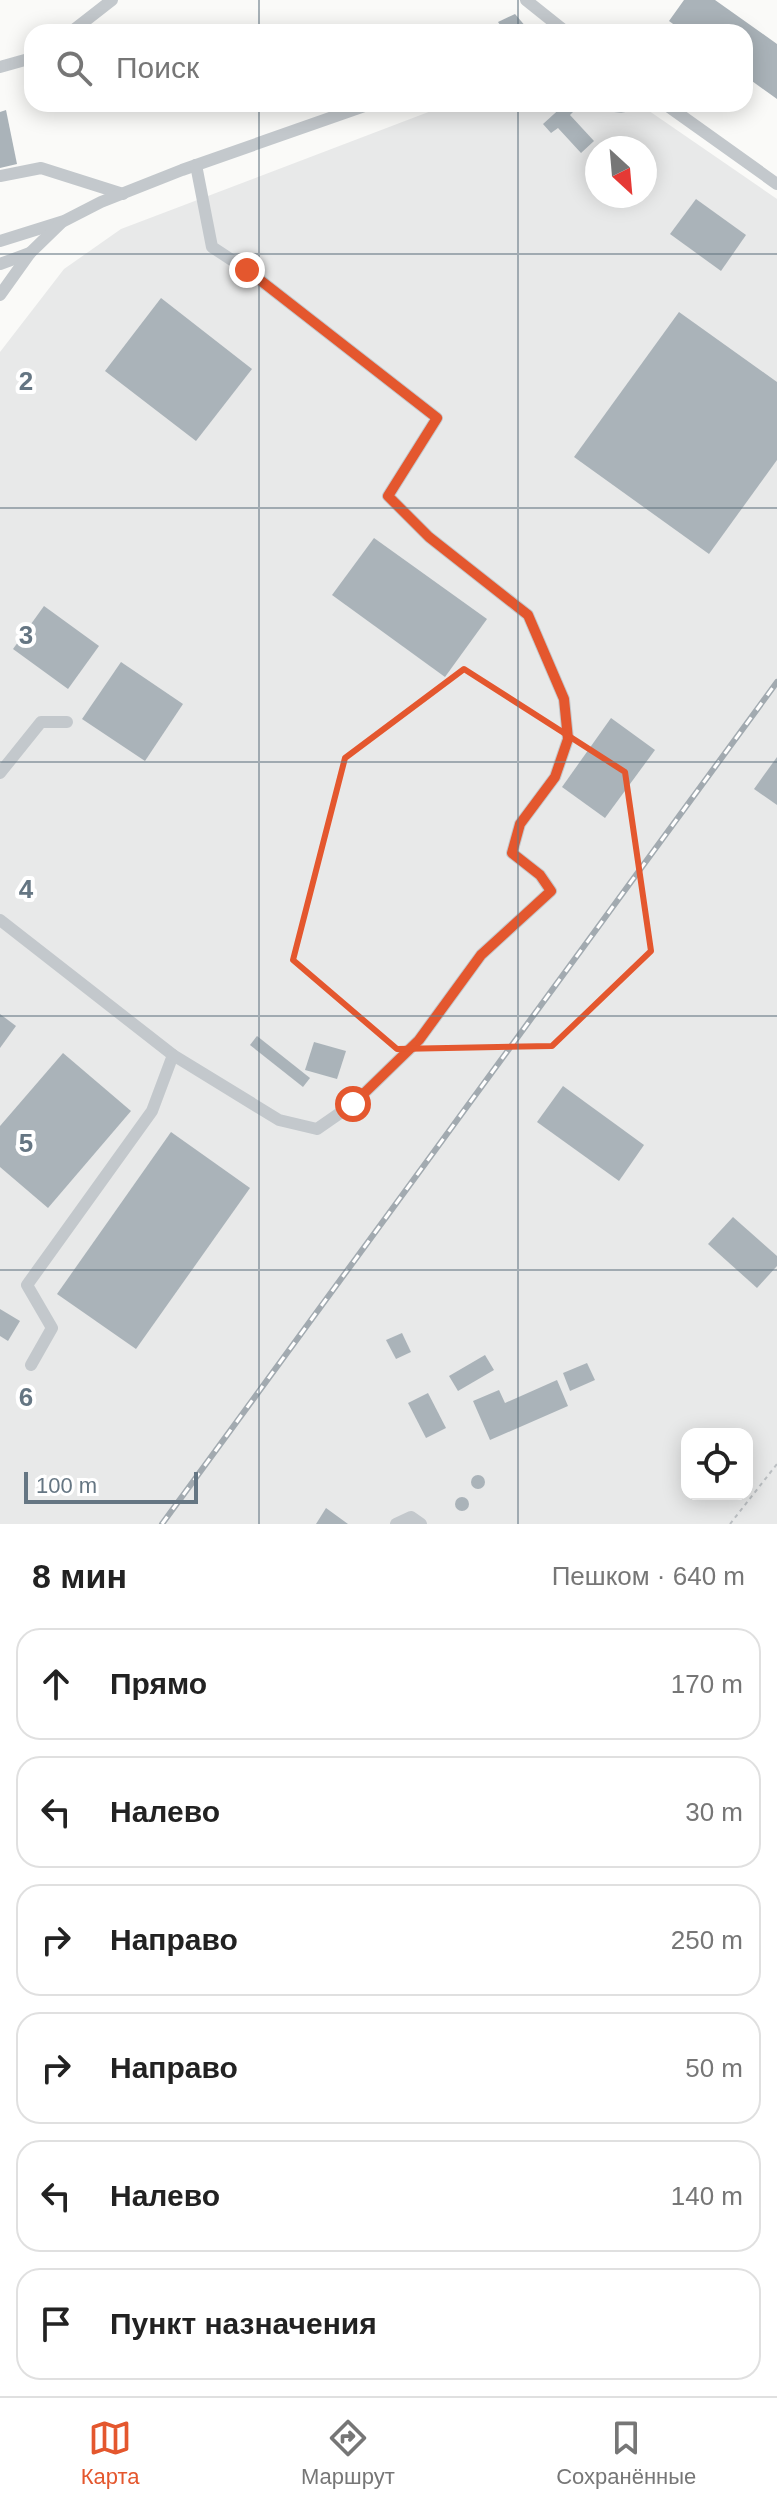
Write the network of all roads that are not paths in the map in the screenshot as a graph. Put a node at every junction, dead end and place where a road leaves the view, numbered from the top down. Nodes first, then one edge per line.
1 (112, 0) edge
2 (526, 0) edge
3 (81, 24) edge
4 (556, 24) edge
5 (24, 60) edge
6 (0, 67) edge
7 (347, 112) edge
8 (676, 112) edge
9 (196, 165) junction
10 (0, 176) edge
11 (777, 184) edge
12 (123, 194) junction
13 (64, 221) junction
14 (0, 241) edge
15 (30, 253) junction
16 (0, 264) edge
17 (0, 295) edge
18 (67, 722) dead end
19 (0, 773) edge
20 (0, 920) edge
21 (173, 1055) junction
22 (31, 1365) dead end
23 (396, 1524) edge
24 (421, 1524) edge

1 - 3 street
2 - 4 street
5 - 6 street
7 - 9 street
8 - 11 street
9 - 12 street
9 - 21 street
10 - 12 street
12 - 13 street
13 - 14 street
13 - 15 street
15 - 16 street
15 - 17 street
18 - 19 street
20 - 21 street
21 - 22 street
23 - 24 street

